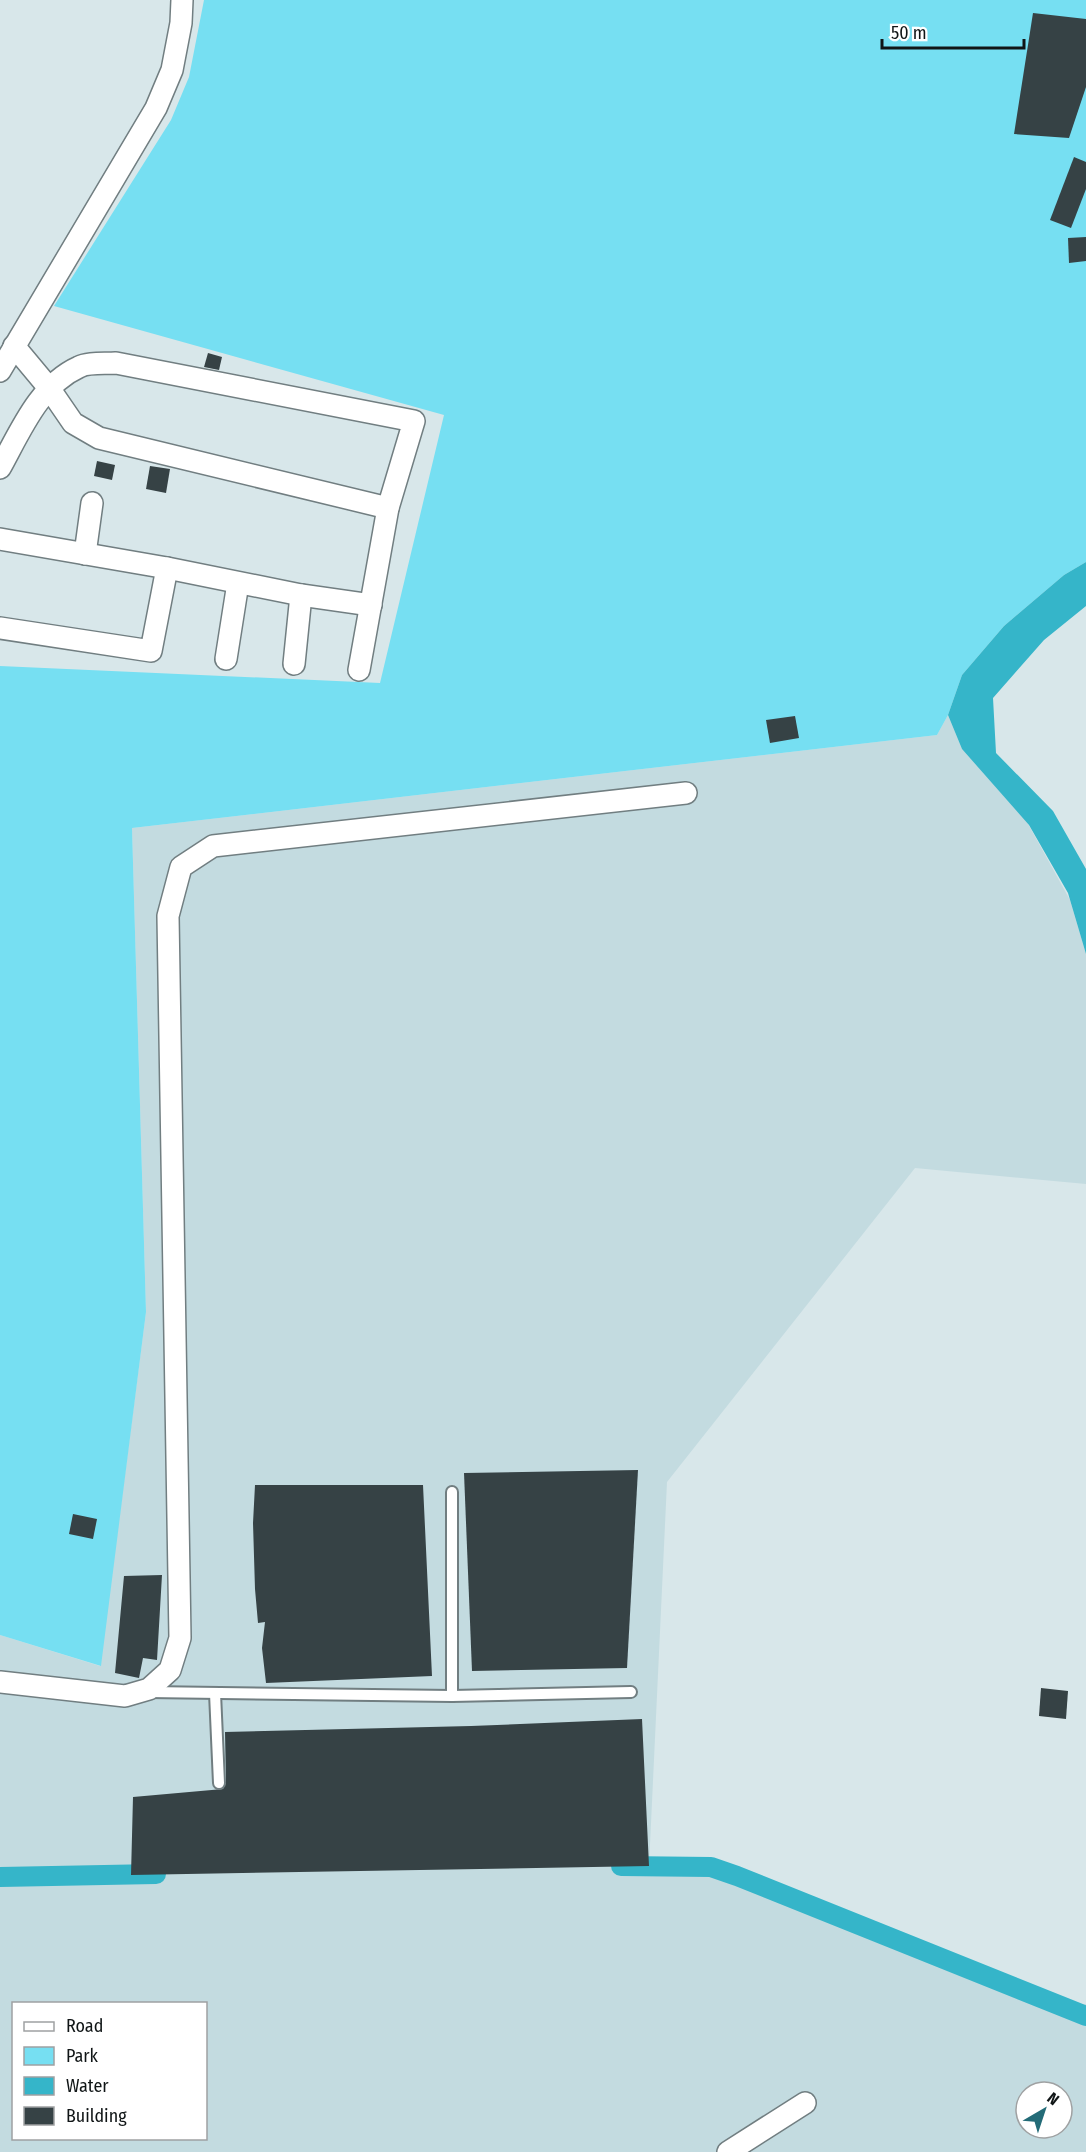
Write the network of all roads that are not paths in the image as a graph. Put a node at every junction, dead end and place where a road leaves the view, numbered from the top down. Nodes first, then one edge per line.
1 (182, 0) edge
2 (14, 346) junction
3 (0, 371) edge
4 (49, 388) junction
5 (0, 468) edge
6 (92, 503) dead end
7 (388, 508) junction
8 (0, 539) edge
9 (85, 554) junction
10 (167, 568) junction
11 (238, 584) junction
12 (301, 595) junction
13 (371, 605) junction
14 (0, 628) edge
15 (226, 659) dead end
16 (294, 664) dead end
17 (359, 670) dead end
18 (686, 793) dead end
19 (452, 1492) dead end
20 (0, 1682) edge
21 (139, 1692) junction
22 (631, 1692) dead end
23 (215, 1693) junction
24 (452, 1696) junction
25 (219, 1783) dead end
26 (805, 2103) dead end
27 (729, 2152) edge

1 - 2 street
2 - 3 street
2 - 4 street
4 - 5 street
4 - 7 street
4 - 7 street
6 - 9 street
7 - 13 street
8 - 9 street
9 - 10 street
10 - 11 street
10 - 14 street
11 - 12 street
11 - 15 street
12 - 13 street
12 - 16 street
13 - 17 street
18 - 21 street
19 - 24 lane
20 - 21 street
21 - 23 lane
22 - 24 lane
23 - 24 lane
23 - 25 lane
26 - 27 street

